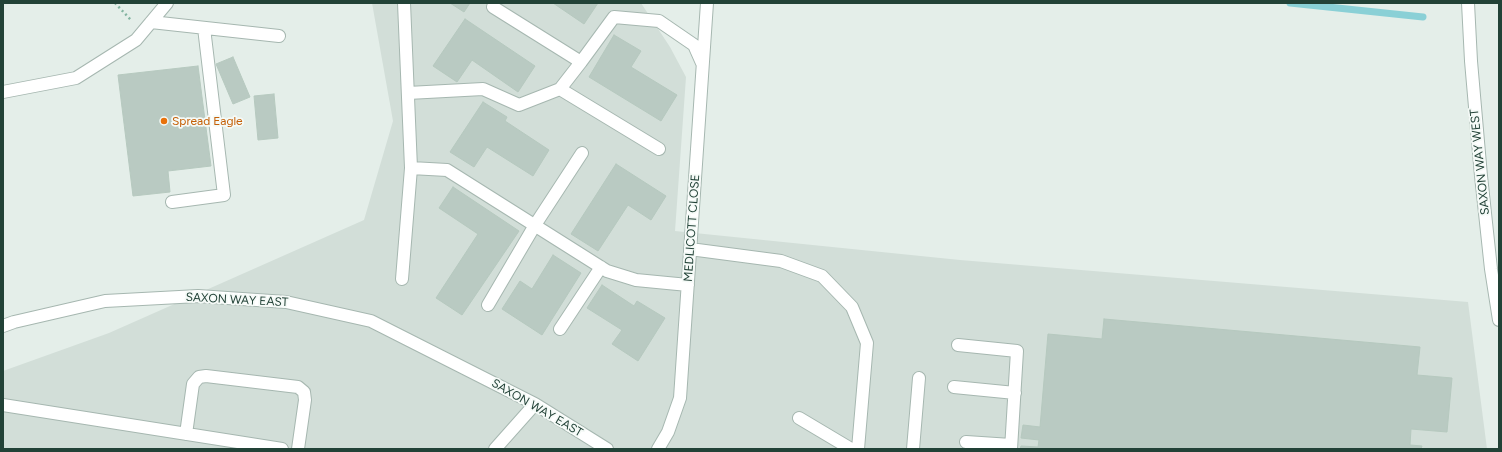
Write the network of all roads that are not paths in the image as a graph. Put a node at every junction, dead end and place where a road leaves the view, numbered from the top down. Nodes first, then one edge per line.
1 (167, 3) edge
2 (404, 3) edge
3 (707, 3) edge
4 (1468, 3) edge
5 (493, 7) dead end
6 (151, 22) junction
7 (204, 28) junction
8 (279, 36) dead end
9 (581, 62) junction
10 (703, 65) junction
11 (560, 89) junction
12 (3, 92) edge
13 (408, 93) junction
14 (659, 149) dead end
15 (582, 153) dead end
16 (411, 168) junction
17 (172, 202) dead end
18 (535, 226) junction
19 (690, 249) junction
20 (601, 268) junction
21 (402, 279) dead end
22 (688, 285) junction
23 (488, 305) dead end
24 (1499, 320) edge
25 (3, 326) edge
26 (560, 329) dead end
27 (958, 345) dead end
28 (919, 378) dead end
29 (954, 387) dead end
30 (1015, 393) junction
31 (535, 404) junction
32 (3, 405) edge
33 (799, 418) dead end
34 (186, 434) junction
35 (966, 442) dead end
36 (1011, 447) edge
37 (282, 449) edge
38 (298, 449) edge
39 (495, 449) edge
40 (607, 449) edge
41 (658, 449) edge
42 (851, 449) edge
43 (858, 449) edge
44 (913, 449) edge

1 - 6 street
2 - 13 street
3 - 10 street, MEDLICOTT CLOSE
4 - 24 street, SAXON WAY WEST
5 - 9 street
6 - 7 street
6 - 12 street
7 - 8 street
7 - 17 street
9 - 10 street
9 - 11 street
10 - 19 street, MEDLICOTT CLOSE
11 - 13 street
11 - 14 street
13 - 16 street
15 - 18 street
16 - 18 street
16 - 21 street
18 - 20 street
18 - 23 street
19 - 22 street, MEDLICOTT CLOSE
19 - 43 street
20 - 22 street
20 - 26 street
22 - 41 street, MEDLICOTT CLOSE
25 - 31 street, SAXON WAY EAST
27 - 30 street
28 - 44 street
29 - 30 street
30 - 36 street
31 - 39 street
31 - 40 street, SAXON WAY EAST
32 - 34 street
33 - 42 street
34 - 37 street
34 - 38 street
35 - 36 street

